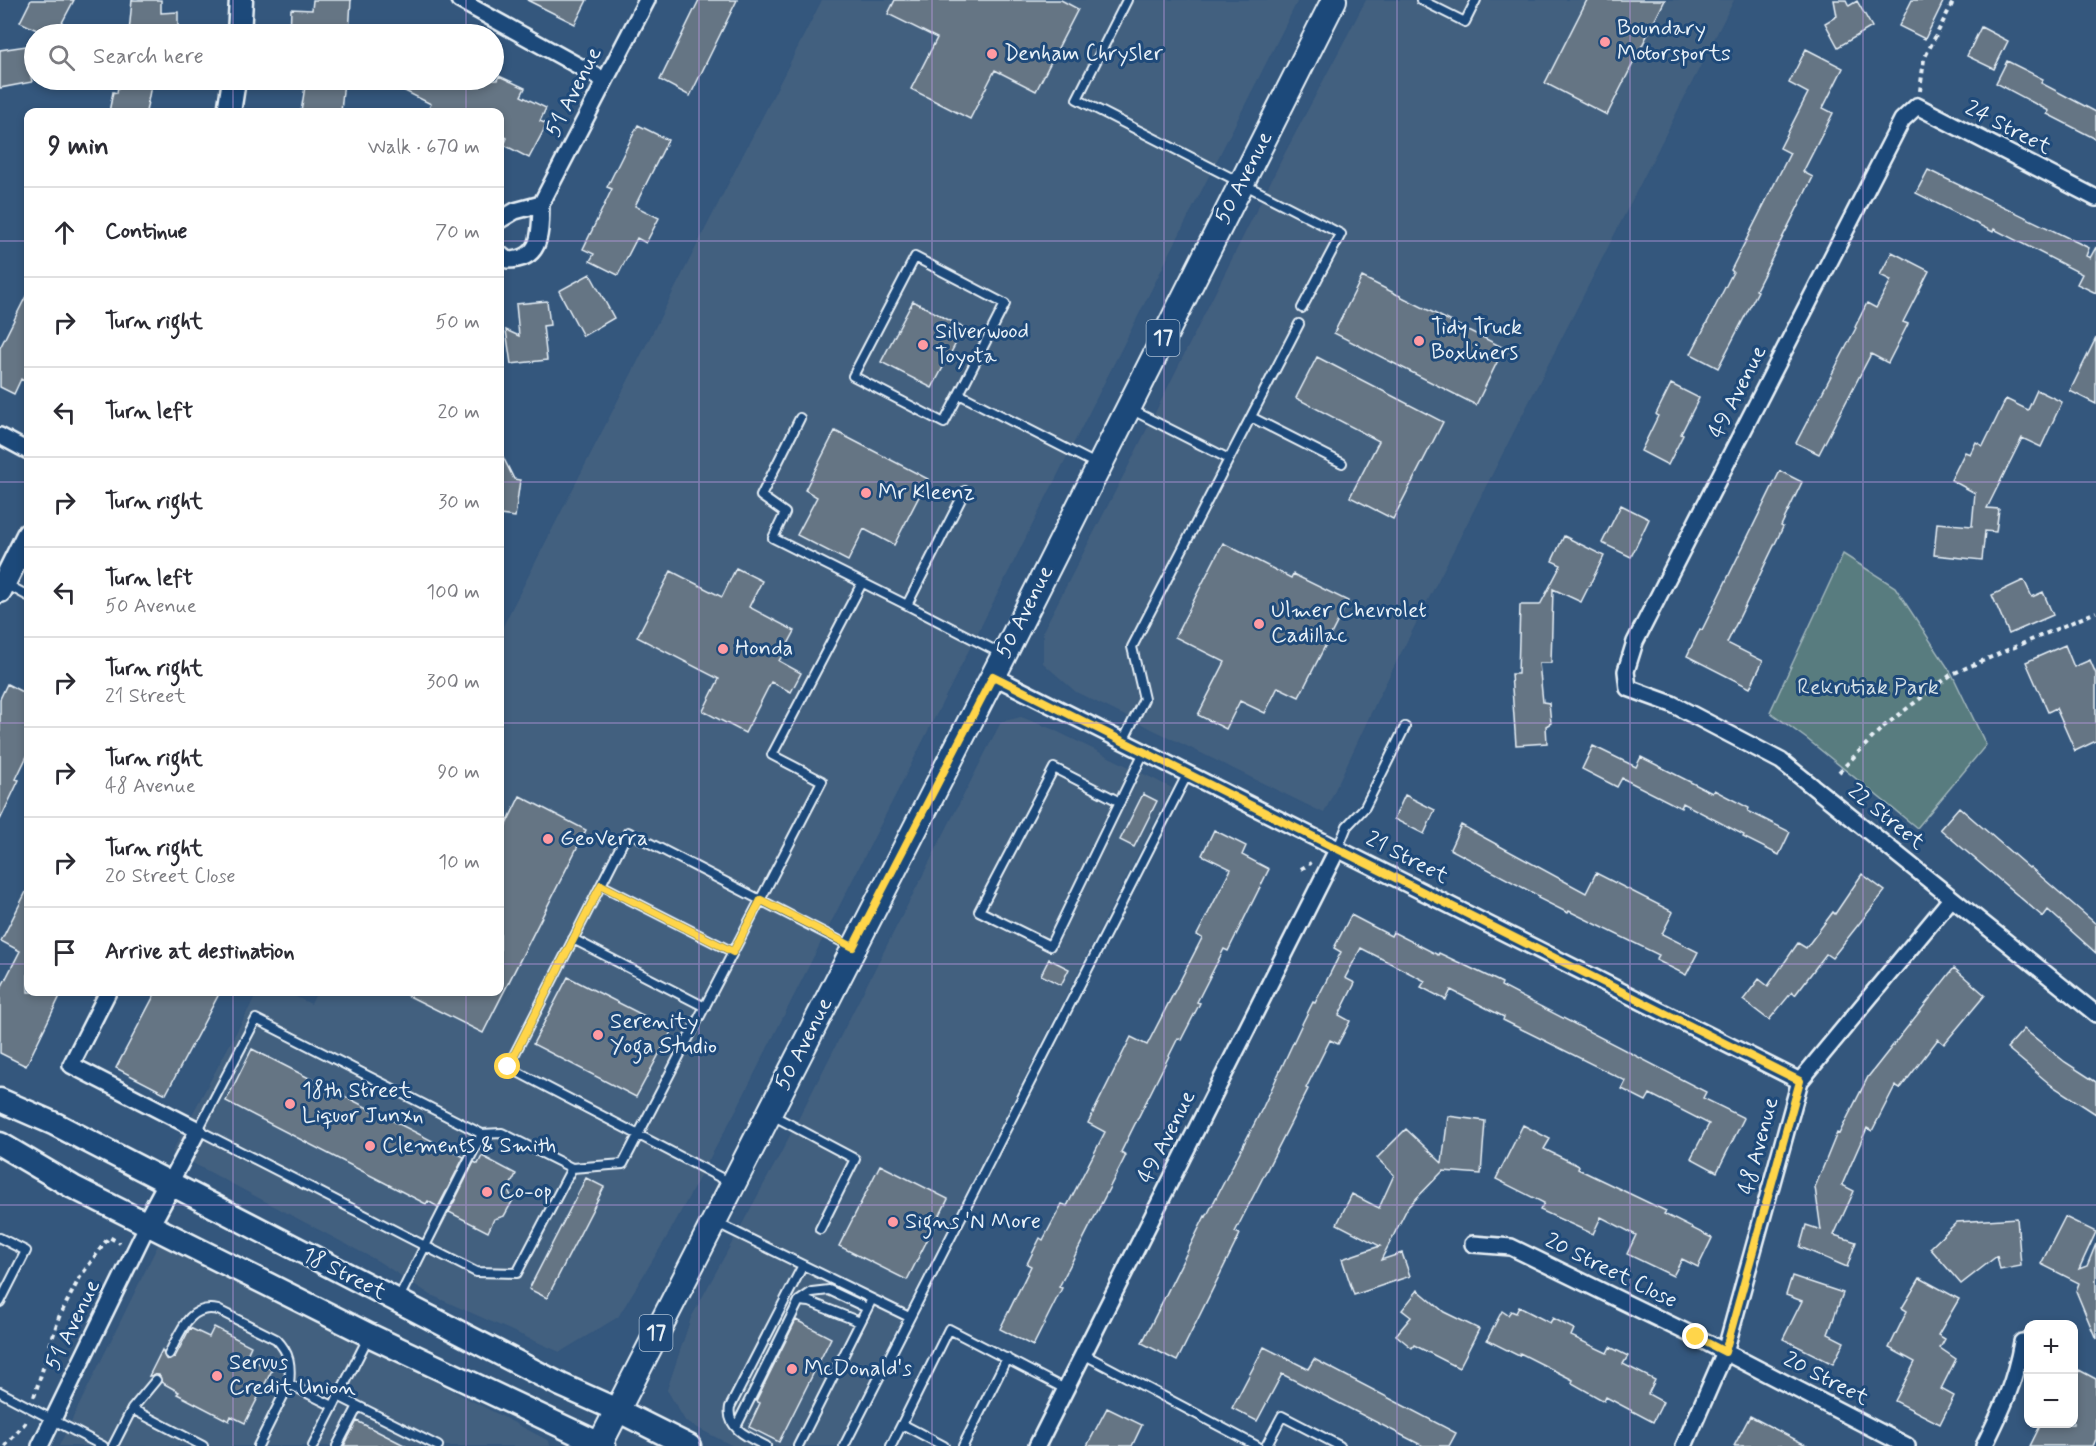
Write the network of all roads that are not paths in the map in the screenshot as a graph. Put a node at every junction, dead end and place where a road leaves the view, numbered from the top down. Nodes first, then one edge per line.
1 (241, 0) edge
2 (459, 0) edge
3 (647, 0) edge
4 (1127, 0) edge
5 (1334, 0) edge
6 (1421, 0) edge
7 (1476, 0) edge
8 (240, 24) edge
9 (502, 24) edge
10 (504, 25) edge
11 (604, 80) junction
12 (232, 90) edge
13 (1917, 106) joint
14 (230, 108) edge
15 (1241, 184) junction
16 (2096, 198) edge
17 (541, 204) junction
18 (504, 218) edge
19 (504, 257) edge
20 (1302, 309) dead end
21 (1299, 324) dead end
22 (959, 394) junction
23 (1128, 408) junction
24 (1251, 417) junction
25 (800, 418) dead end
26 (0, 436) edge
27 (24, 449) edge
28 (1229, 459) junction
29 (1342, 464) dead end
30 (1099, 465) junction
31 (965, 491) dead end
32 (24, 543) edge
33 (862, 583) junction
34 (2, 587) edge
35 (24, 595) edge
36 (907, 605) junction
37 (1004, 655) junction
38 (993, 676) junction
39 (1628, 688) joint
40 (1405, 727) dead end
41 (1123, 741) junction
42 (1144, 752) junction
43 (1188, 773) junction
44 (1120, 802) junction
45 (1338, 848) junction
46 (601, 885) junction
47 (1951, 899) junction
48 (761, 900) junction
49 (573, 939) junction
50 (853, 947) junction
51 (733, 952) junction
52 (106, 996) edge
53 (705, 1007) junction
54 (2096, 1014) edge
55 (1800, 1081) junction
56 (0, 1100) edge
57 (768, 1113) junction
58 (198, 1130) junction
59 (482, 1134) junction
60 (638, 1135) junction
61 (0, 1144) edge
62 (572, 1168) junction
63 (732, 1183) junction
64 (169, 1185) junction
65 (713, 1221) junction
66 (148, 1224) junction
67 (820, 1229) dead end
68 (0, 1238) edge
69 (1473, 1244) dead end
70 (425, 1246) junction
71 (803, 1265) junction
72 (872, 1299) junction
73 (398, 1301) junction
74 (799, 1301) junction
75 (0, 1302) edge
76 (867, 1308) junction
77 (909, 1317) junction
78 (860, 1322) junction
79 (369, 1335) junction
80 (2022, 1342) dead end
81 (1725, 1352) junction
82 (170, 1354) dead end
83 (1083, 1354) junction
84 (1007, 1358) junction
85 (155, 1382) dead end
86 (289, 1384) junction
87 (1065, 1389) junction
88 (0, 1392) edge
89 (338, 1396) junction
90 (333, 1406) junction
91 (358, 1406) junction
92 (132, 1409) junction
93 (617, 1410) junction
94 (52, 1420) junction
95 (902, 1424) junction
96 (736, 1427) junction
97 (600, 1445) edge
98 (40, 1446) edge
99 (103, 1446) edge
100 (113, 1446) edge
101 (204, 1446) edge
102 (258, 1446) edge
103 (313, 1446) edge
104 (337, 1446) edge
105 (438, 1446) edge
106 (689, 1446) edge
107 (766, 1446) edge
108 (798, 1446) edge
109 (844, 1446) edge
110 (891, 1446) edge
111 (944, 1446) edge
112 (963, 1446) edge
113 (1036, 1446) edge
114 (1257, 1446) edge
115 (1266, 1446) edge
116 (1340, 1446) edge
117 (1684, 1446) edge
118 (1907, 1446) edge
119 (1984, 1446) edge

1 - 8 street
2 - 9 street
3 - 11 street, 51 Avenue
4 - 15 lane
5 - 15 main road, 50 Avenue / 17
6 - 7 lane
10 - 11 street
11 - 17 street, 51 Avenue
12 - 14 street
13 - 16 street, 24 Street
13 - 39 street, 49 Avenue
15 - 20 lane
15 - 23 main road, 50 Avenue / 17
17 - 18 street
17 - 19 street, 51 Avenue
21 - 24 lane
22 - 22 lane
22 - 30 lane
23 - 28 lane
23 - 30 main road, 50 Avenue / 17
24 - 28 lane
24 - 29 lane
25 - 33 lane
26 - 27 street
28 - 41 lane
30 - 37 main road, 50 Avenue / 17
31 - 36 lane
32 - 34 street
33 - 36 lane
33 - 48 lane
34 - 35 lane
36 - 37 lane
37 - 38 main road, 50 Avenue / 17
38 - 41 street, 21 Street
38 - 50 main road, 50 Avenue / 17
39 - 47 street, 22 Street
40 - 45 lane
41 - 42 street, 21 Street
42 - 43 street, 21 Street
42 - 44 lane
43 - 45 street, 21 Street
43 - 77 lane
44 - 44 lane
45 - 55 street, 21 Street
45 - 83 street, 49 Avenue
46 - 48 lane
46 - 49 lane
46 - 51 lane
47 - 54 street, 22 Street
47 - 55 street, 48 Avenue
48 - 50 lane
48 - 51 lane
49 - 53 lane
49 - 60 lane
50 - 57 main road, 50 Avenue / 17
51 - 53 lane
52 - 58 street
53 - 60 lane
55 - 81 street, 48 Avenue
56 - 64 street, 18 Street
57 - 63 main road, 50 Avenue / 17
57 - 67 lane
58 - 59 lane
58 - 64 street
58 - 70 lane
59 - 62 lane
59 - 70 lane
60 - 62 lane
60 - 63 lane
61 - 66 street, 18 Street
62 - 70 lane
63 - 65 main road, 50 Avenue / 17
64 - 66 street
64 - 73 street, 18 Street
65 - 71 lane
65 - 93 main road, 50 Avenue / 17
66 - 79 street, 18 Street
66 - 94 street, 51 Avenue
68 - 75 lane
69 - 81 street, 20 Street Close
70 - 73 lane
71 - 72 lane
71 - 96 lane
72 - 76 lane
72 - 77 lane
73 - 93 street, 18 Street
74 - 76 lane
74 - 78 lane
74 - 96 lane
76 - 78 lane
77 - 109 lane
78 - 108 lane
79 - 89 lane
79 - 97 street, 18 Street
80 - 119 street
81 - 117 street, 48 Avenue
81 - 118 street, 20 Street
82 - 86 lane
83 - 87 street, 49 Avenue
83 - 114 lane
84 - 87 lane
84 - 95 lane
84 - 112 lane
85 - 92 lane
86 - 90 lane
86 - 102 lane
87 - 113 street, 49 Avenue
88 - 94 lane
89 - 90 lane
89 - 91 lane
90 - 103 lane
91 - 104 lane
91 - 105 lane
92 - 100 lane
92 - 101 lane
93 - 97 main road, 50 Avenue / 17
93 - 106 street, 18 Street
94 - 98 street, 51 Avenue
94 - 99 lane
95 - 110 lane
95 - 111 lane
96 - 107 lane
115 - 116 lane

